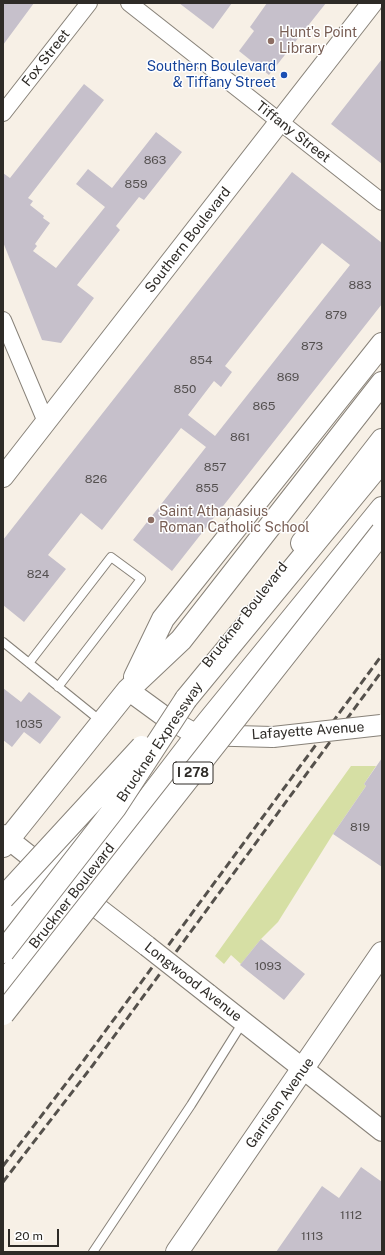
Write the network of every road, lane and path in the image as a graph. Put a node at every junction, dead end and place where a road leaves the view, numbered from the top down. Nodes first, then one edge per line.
1 (89, 3) edge
2 (129, 3) edge
3 (372, 3) edge
4 (3, 113) edge
5 (280, 122) junction
6 (382, 202) edge
7 (3, 320) edge
8 (382, 344) edge
9 (382, 383) edge
10 (46, 422) junction
11 (382, 440) edge
12 (382, 461) edge
13 (3, 477) edge
14 (382, 508) edge
15 (382, 532) edge
16 (3, 642) edge
17 (29, 663) junction
18 (58, 687) junction
19 (128, 690) junction
20 (186, 699) junction
21 (165, 717) junction
22 (102, 722) junction
23 (382, 725) edge
24 (197, 735) junction
25 (5, 840) edge
26 (49, 870) junction
27 (77, 892) junction
28 (3, 898) edge
29 (3, 921) edge
30 (3, 952) edge
31 (382, 953) edge
32 (3, 983) edge
33 (3, 1014) edge
34 (243, 1022) junction
35 (303, 1069) junction
36 (382, 1131) edge
37 (181, 1251) edge
38 (93, 1252) edge

1 - 4 street, Fox Street
2 - 5 street, Tiffany Street
3 - 5 street, Southern Boulevard
5 - 6 street, Tiffany Street
5 - 10 street, Southern Boulevard
7 - 10 street
8 - 19 main road
9 - 19 main road
10 - 13 street, Southern Boulevard
11 - 21 main road, Bruckner Boulevard
12 - 20 main road, Bruckner Expressway
14 - 24 main road, Bruckner Boulevard
15 - 33 main road, I 278, bridge
16 - 17 lane
17 - 18 lane
17 - 18 lane
18 - 22 lane
19 - 21 street, Lafayette Avenue
19 - 22 main road
20 - 28 main road, bridge
20 - 30 main road, Bruckner Expressway, bridge
21 - 24 street, Lafayette Avenue
21 - 26 main road, Bruckner Boulevard
22 - 25 main road
23 - 24 street, Lafayette Avenue, bridge
24 - 27 main road, Bruckner Boulevard
25 - 26 street, Longwood Avenue
26 - 27 street, Longwood Avenue
26 - 29 main road, Bruckner Boulevard
27 - 32 main road, Bruckner Boulevard
27 - 34 street, Longwood Avenue, bridge
31 - 35 main road, Garrison Avenue
34 - 35 street, Longwood Avenue
34 - 38 lane
35 - 36 street, Longwood Avenue
35 - 37 main road, Garrison Avenue

